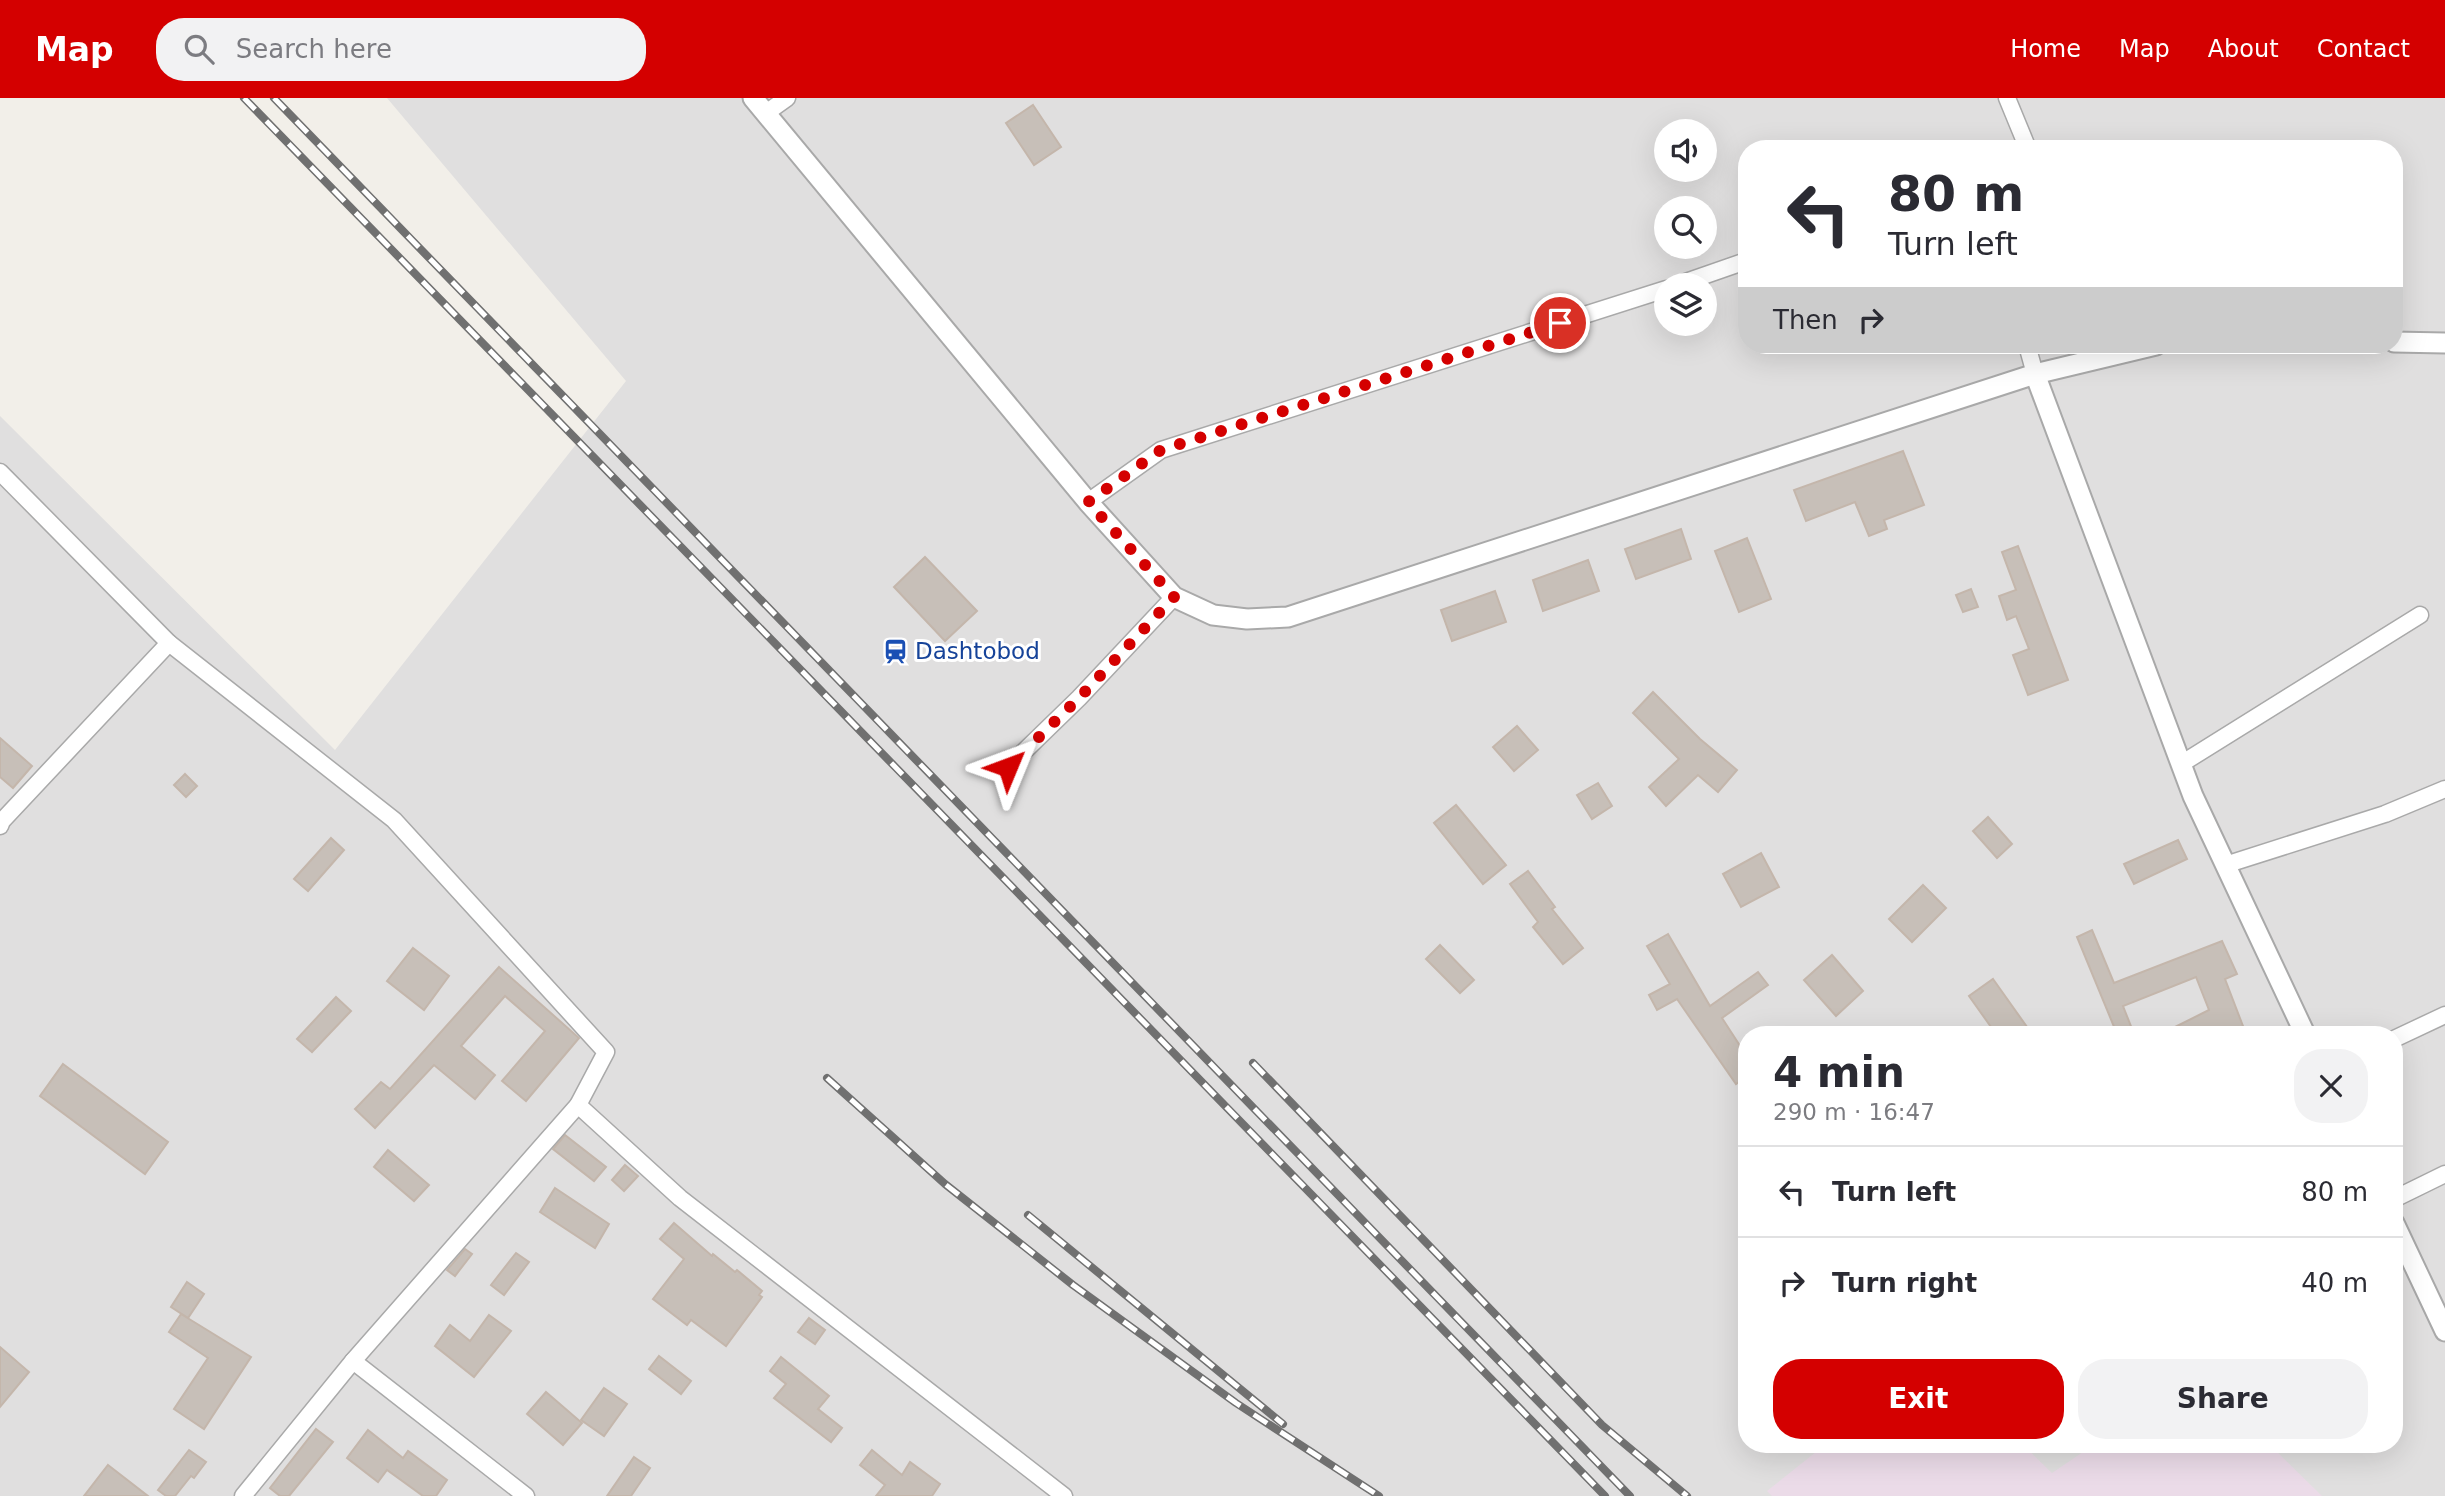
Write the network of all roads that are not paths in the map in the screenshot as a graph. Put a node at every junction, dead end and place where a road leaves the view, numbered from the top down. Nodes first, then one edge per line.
1 (753, 98) edge
2 (787, 98) edge
3 (2007, 98) edge
4 (766, 113) junction
5 (2023, 140) edge
6 (1738, 264) edge
7 (1712, 273) edge
8 (1654, 293) edge
9 (2403, 342) edge
10 (2445, 342) edge
11 (2029, 354) edge
12 (2118, 354) edge
13 (2035, 374) junction
14 (0, 472) edge
15 (1088, 502) junction
16 (1174, 597) junction
17 (2420, 615) dead end
18 (169, 643) junction
19 (2181, 764) junction
20 (1008, 767) dead end
21 (2445, 789) edge
22 (0, 826) edge
23 (2225, 865) junction
24 (2445, 1015) edge
25 (2301, 1026) edge
26 (2403, 1035) edge
27 (578, 1105) junction
28 (2445, 1174) edge
29 (2403, 1195) edge
30 (2403, 1242) edge
31 (2445, 1331) edge
32 (353, 1361) junction
33 (243, 1496) edge
34 (526, 1496) edge
35 (1064, 1496) edge

1 - 4 street
2 - 4 street
3 - 5 street
4 - 15 street
6 - 7 street
8 - 15 street
9 - 10 street
11 - 13 street
12 - 13 street
13 - 16 street
13 - 19 street
14 - 18 street
15 - 16 street
16 - 20 street
17 - 19 street
18 - 22 street
18 - 27 street
19 - 23 street
21 - 23 street
23 - 25 street
24 - 26 street
27 - 32 street
27 - 35 street
28 - 29 street
30 - 31 street
32 - 33 street
32 - 34 street

